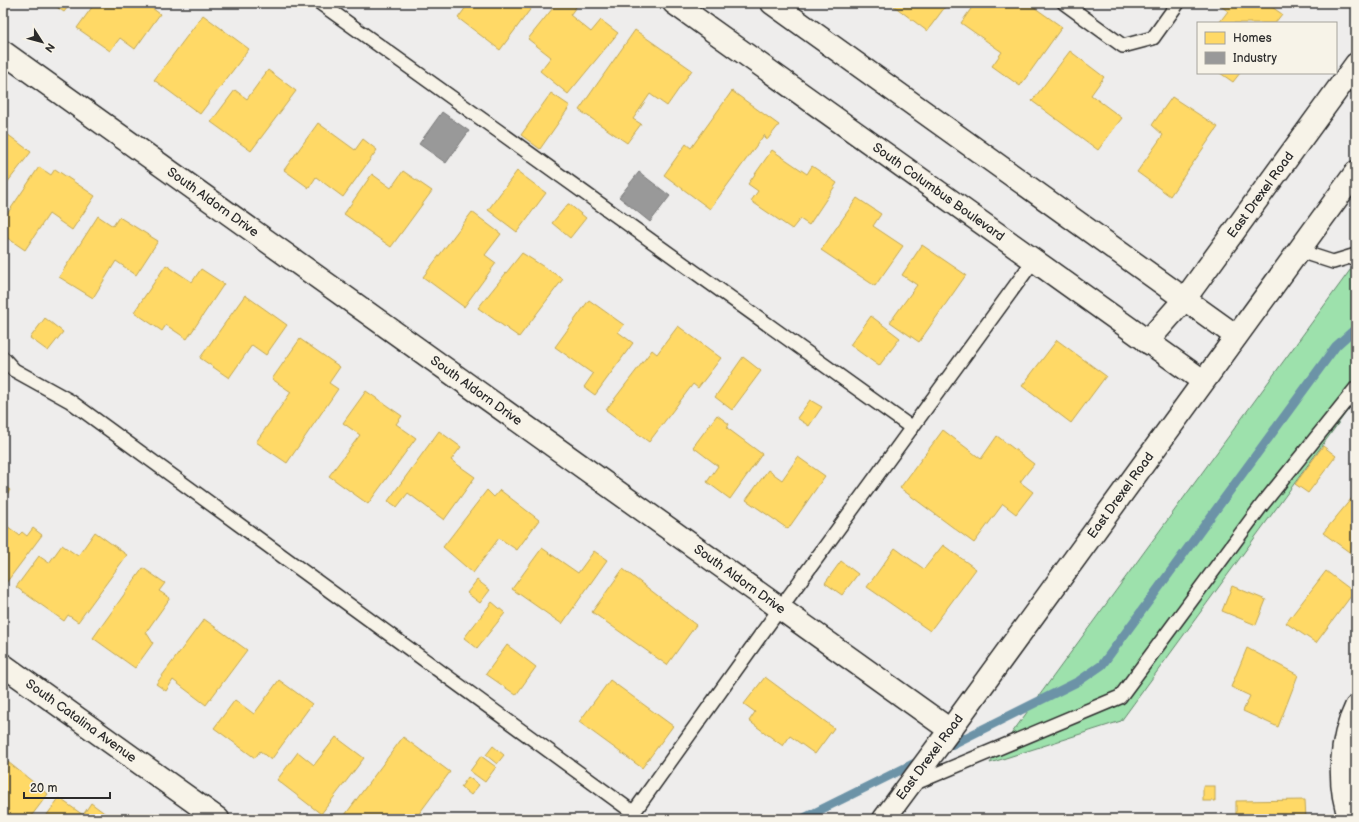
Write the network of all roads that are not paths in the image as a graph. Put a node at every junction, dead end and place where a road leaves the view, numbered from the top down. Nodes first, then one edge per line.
1 (320, 3) edge
2 (674, 3) edge
3 (772, 3) edge
4 (1064, 3) edge
5 (1178, 3) edge
6 (3, 52) edge
7 (1356, 64) edge
8 (1356, 172) edge
9 (1299, 251) junction
10 (1356, 255) edge
11 (1034, 260) junction
12 (1184, 300) junction
13 (1236, 336) junction
14 (1147, 342) junction
15 (3, 358) edge
16 (1203, 381) junction
17 (1356, 388) edge
18 (912, 428) junction
19 (780, 609) junction
20 (3, 665) edge
21 (1356, 707) edge
22 (950, 730) junction
23 (908, 786) junction
24 (632, 816) edge
25 (218, 819) edge
26 (884, 819) edge
27 (1350, 819) edge

1 - 18 lane
2 - 11 street, South Columbus Boulevard
3 - 12 street
4 - 5 lane
6 - 19 street, South Aldorn Drive
7 - 12 street, East Drexel Road
8 - 9 street, East Drexel Road
9 - 10 lane
9 - 13 street, East Drexel Road
11 - 14 street, South Columbus Boulevard
11 - 18 lane
12 - 13 street
12 - 14 street, East Drexel Road
13 - 16 street, East Drexel Road
14 - 16 street, South Columbus Boulevard
15 - 24 lane
16 - 22 street, East Drexel Road
17 - 23 lane
18 - 19 lane
19 - 22 street, South Aldorn Drive
19 - 24 lane
20 - 25 street, South Catalina Avenue
21 - 27 street
22 - 23 street, East Drexel Road
23 - 26 street, East Drexel Road

